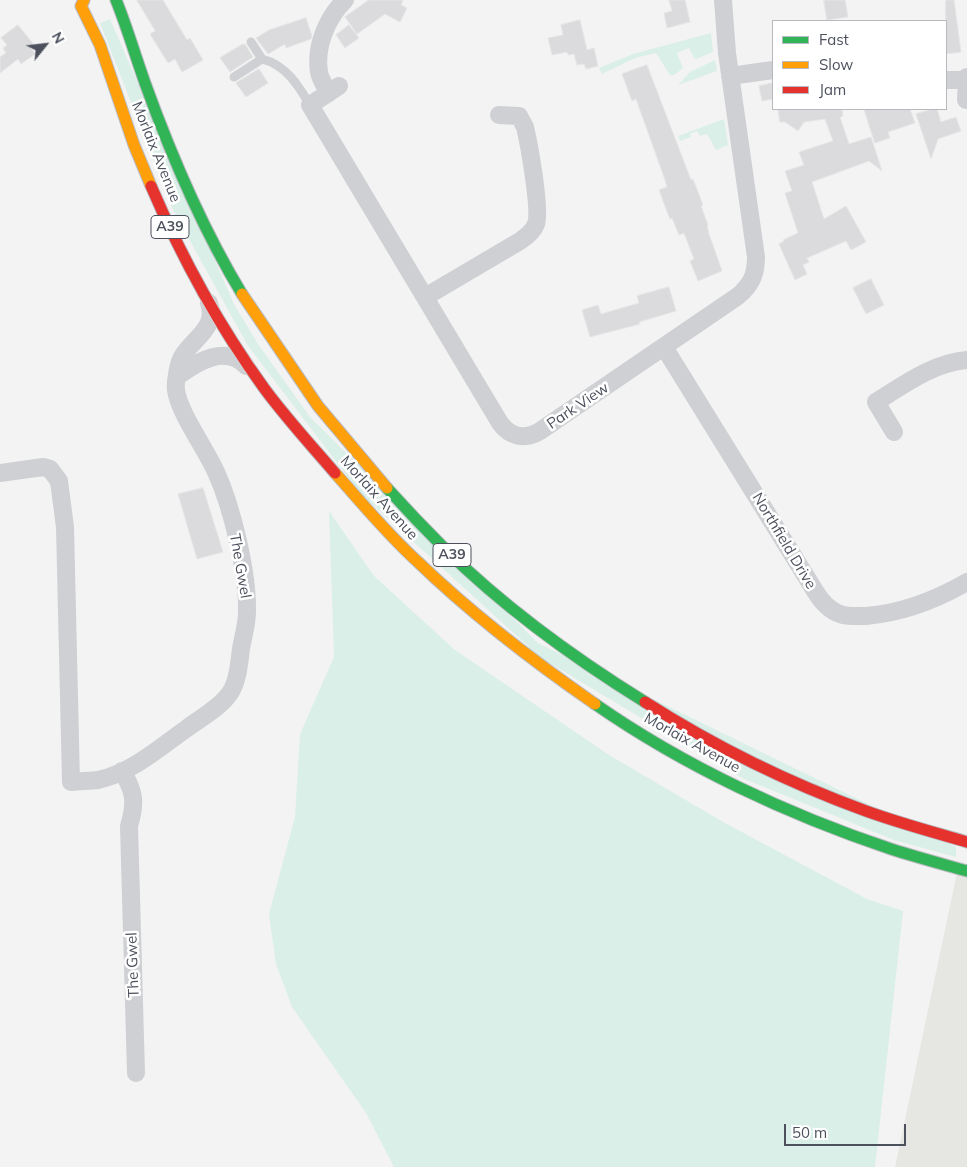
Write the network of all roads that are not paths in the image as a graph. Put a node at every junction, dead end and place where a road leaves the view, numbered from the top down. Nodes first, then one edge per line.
1 (84, 0) edge
2 (116, 0) edge
3 (344, 0) edge
4 (723, 0) edge
5 (251, 42) dead end
6 (262, 59) junction
7 (772, 70) edge
8 (730, 76) junction
9 (234, 77) dead end
10 (967, 78) edge
11 (947, 80) edge
12 (966, 100) edge
13 (310, 105) junction
14 (499, 115) dead end
15 (206, 295) junction
16 (425, 297) junction
17 (664, 347) junction
18 (967, 360) edge
19 (255, 375) junction
20 (178, 376) junction
21 (894, 432) dead end
22 (0, 473) edge
23 (967, 582) edge
24 (122, 771) junction
25 (967, 842) edge
26 (967, 870) edge
27 (136, 1072) dead end

1 - 15 highway, Morlaix Avenue / A39
2 - 25 highway, Morlaix Avenue / A39
3 - 13 street
4 - 8 street, Park View
5 - 6 lane
6 - 9 lane
6 - 13 lane
7 - 8 street
8 - 17 street, Park View
10 - 11 street
10 - 12 street
13 - 16 street, Park View
14 - 16 street
15 - 19 highway, Morlaix Avenue / A39
15 - 20 street, The Gwel
16 - 17 street, Park View
17 - 23 street, Northfield Drive
18 - 21 street
19 - 20 street
19 - 26 highway, Morlaix Avenue / A39
20 - 24 street, The Gwel
22 - 24 street, The Gwel
24 - 27 street, The Gwel

